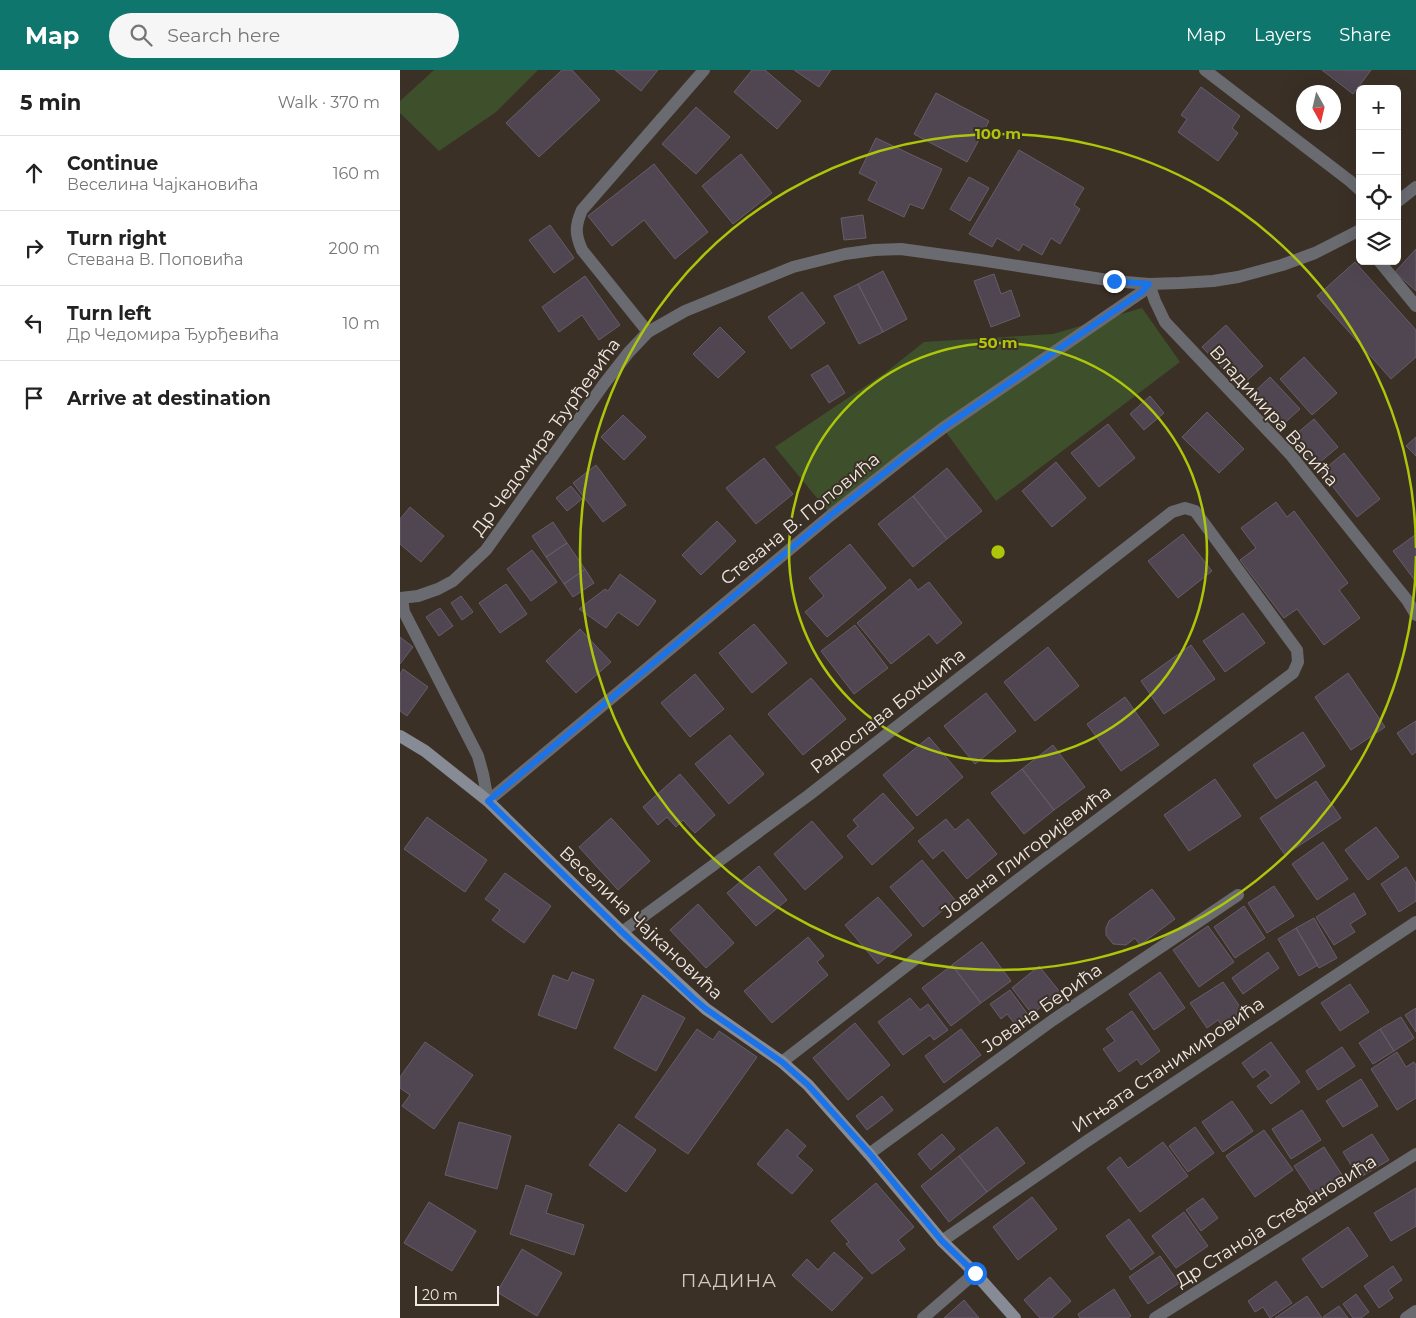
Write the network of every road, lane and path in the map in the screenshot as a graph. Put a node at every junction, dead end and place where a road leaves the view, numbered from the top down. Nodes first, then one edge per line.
1 (704, 70) edge
2 (1205, 70) edge
3 (1356, 186) edge
4 (1416, 188) edge
5 (1401, 199) edge
6 (1356, 234) edge
7 (1382, 265) edge
8 (1149, 284) junction
9 (1416, 306) edge
10 (648, 332) junction
11 (401, 598) edge
12 (1416, 615) edge
13 (1293, 673) joint
14 (400, 736) edge
15 (488, 801) junction
16 (1238, 895) dead end
17 (1416, 922) edge
18 (622, 932) junction
19 (782, 1062) junction
20 (870, 1154) junction
21 (1416, 1154) edge
22 (942, 1241) junction
23 (975, 1273) junction
24 (1416, 1311) edge
25 (923, 1318) edge
26 (1015, 1318) edge
27 (1155, 1318) edge
28 (1406, 1318) edge

1 - 10 street
2 - 3 street
4 - 5 street
6 - 8 street, Др Чедомира Ђурђевића
7 - 9 street
8 - 10 street, Др Чедомира Ђурђевића
8 - 12 street, Владимира Васића
8 - 15 street, Стевана В. Поповића
10 - 11 street, Др Чедомира Ђурђевића
11 - 15 street, Др Чедомира Ђурђевића
13 - 18 street, Радослава Бокшића
13 - 19 street, Јована Глигоријевића
14 - 15 street, Веселина Чајкановића
15 - 18 street, Веселина Чајкановића
16 - 20 street, Јована Берића
17 - 22 street, Игњата Станимировића
18 - 19 street, Веселина Чајкановића
19 - 20 street, Веселина Чајкановића
20 - 22 street, Веселина Чајкановића
21 - 27 street, Др Станоја Стефановића
22 - 23 street, Веселина Чајкановића
23 - 25 street
23 - 26 street, Веселина Чајкановића
24 - 28 street

